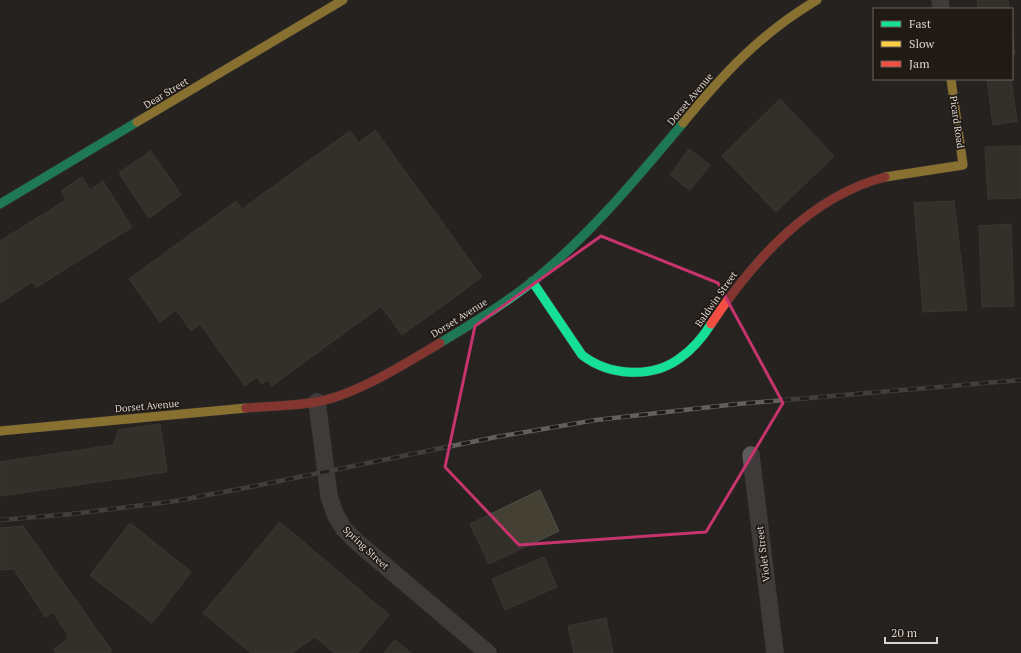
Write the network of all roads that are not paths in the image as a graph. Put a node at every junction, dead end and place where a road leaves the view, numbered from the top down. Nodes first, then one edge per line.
1 (343, 0) edge
2 (817, 0) edge
3 (951, 80) edge
4 (963, 165) joint
5 (0, 204) edge
6 (532, 282) junction
7 (316, 402) junction
8 (0, 431) edge
9 (751, 455) dead end
10 (488, 653) edge
11 (775, 653) edge

1 - 5 street, Dear Street
2 - 6 street, Dorset Avenue
3 - 4 street, Picard Road
4 - 6 street, Baldwin Street
6 - 7 street, Dorset Avenue
7 - 8 street, Dorset Avenue
7 - 10 street, Spring Street
9 - 11 street, Violet Street

